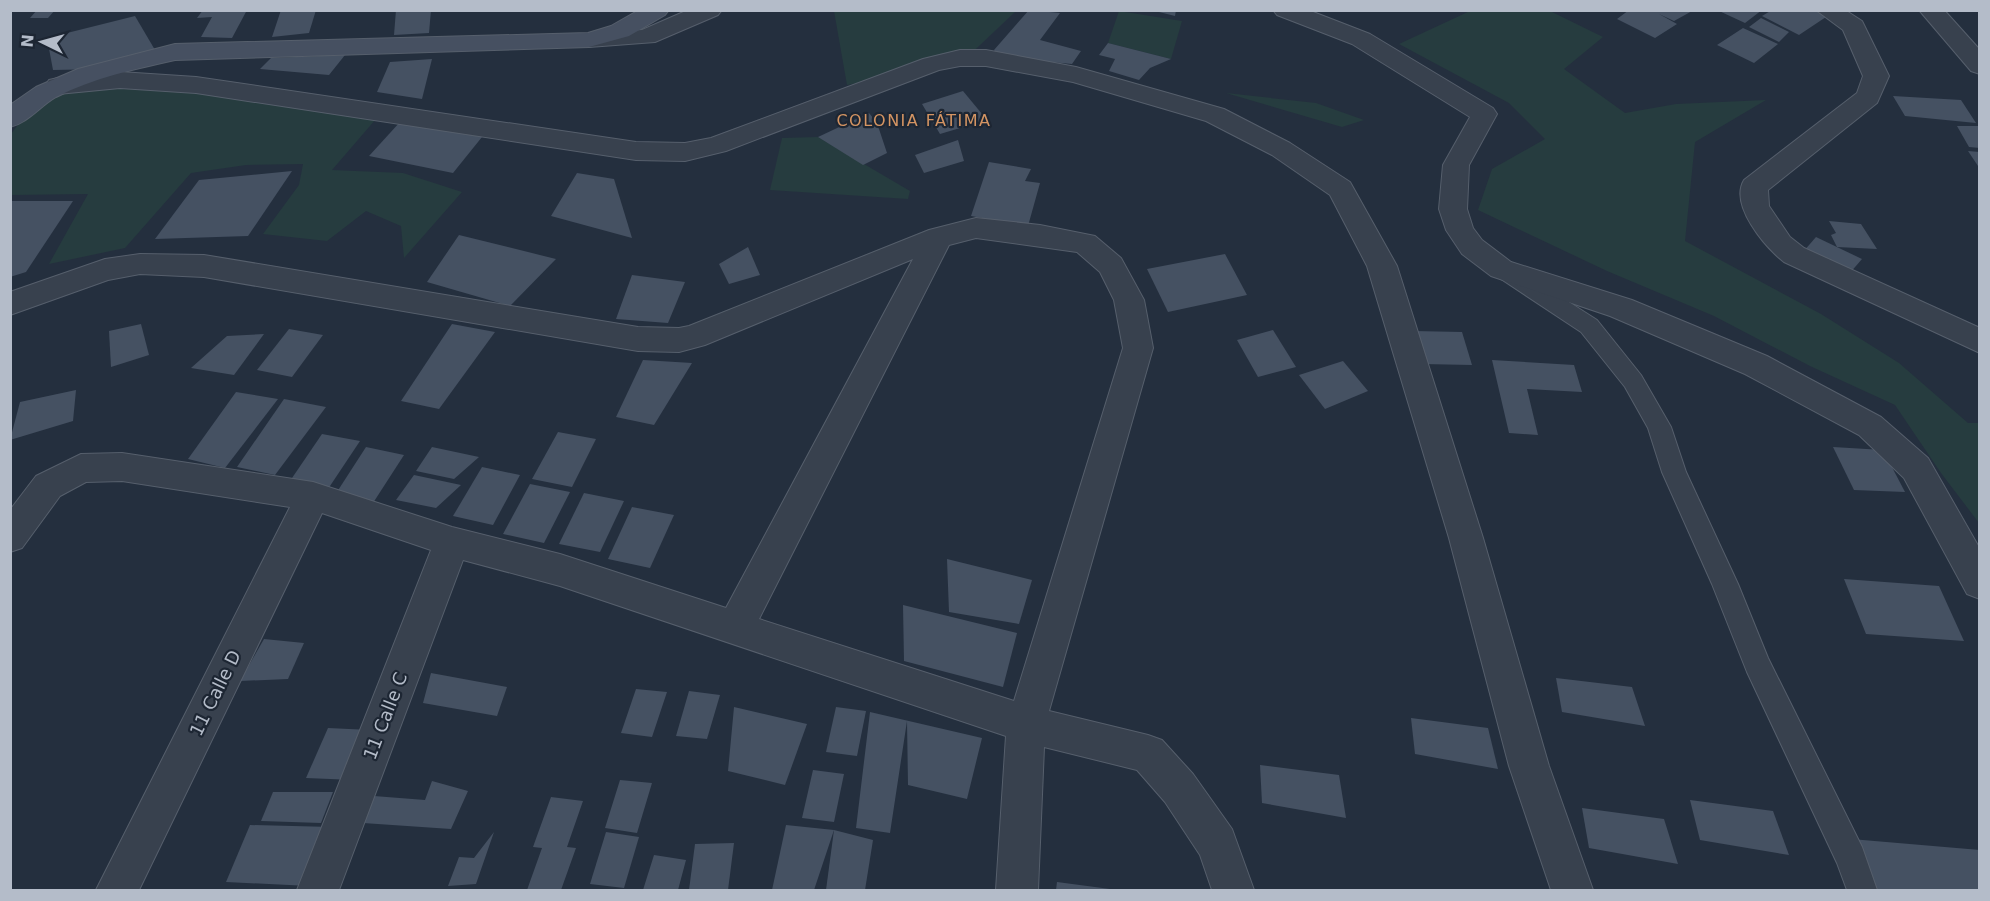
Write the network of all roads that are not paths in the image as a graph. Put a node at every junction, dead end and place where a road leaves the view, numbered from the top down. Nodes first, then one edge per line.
1 (657, 10) edge
2 (710, 10) edge
3 (1285, 10) edge
4 (1828, 10) edge
5 (1931, 10) edge
6 (589, 40) junction
7 (1975, 57) edge
8 (58, 86) junction
9 (10, 118) edge
10 (939, 237) junction
11 (1501, 269) junction
12 (10, 304) edge
13 (1980, 341) edge
14 (313, 496) junction
15 (10, 537) edge
16 (452, 542) junction
17 (1980, 582) edge
18 (735, 628) junction
19 (1026, 724) junction
20 (117, 891) edge
21 (318, 891) edge
22 (1017, 891) edge
23 (1233, 891) edge
24 (1572, 891) edge
25 (1862, 891) edge

1 - 6 street
2 - 6 street
3 - 11 street
4 - 13 street
5 - 7 street
6 - 8 street
8 - 9 street
8 - 24 street
10 - 12 street
10 - 18 street
10 - 19 street
11 - 17 street
11 - 25 lane
14 - 15 street
14 - 16 street
14 - 20 street, 11 Calle D
16 - 18 street
16 - 21 street, 11 Calle C
18 - 19 street
19 - 22 street
19 - 23 street

